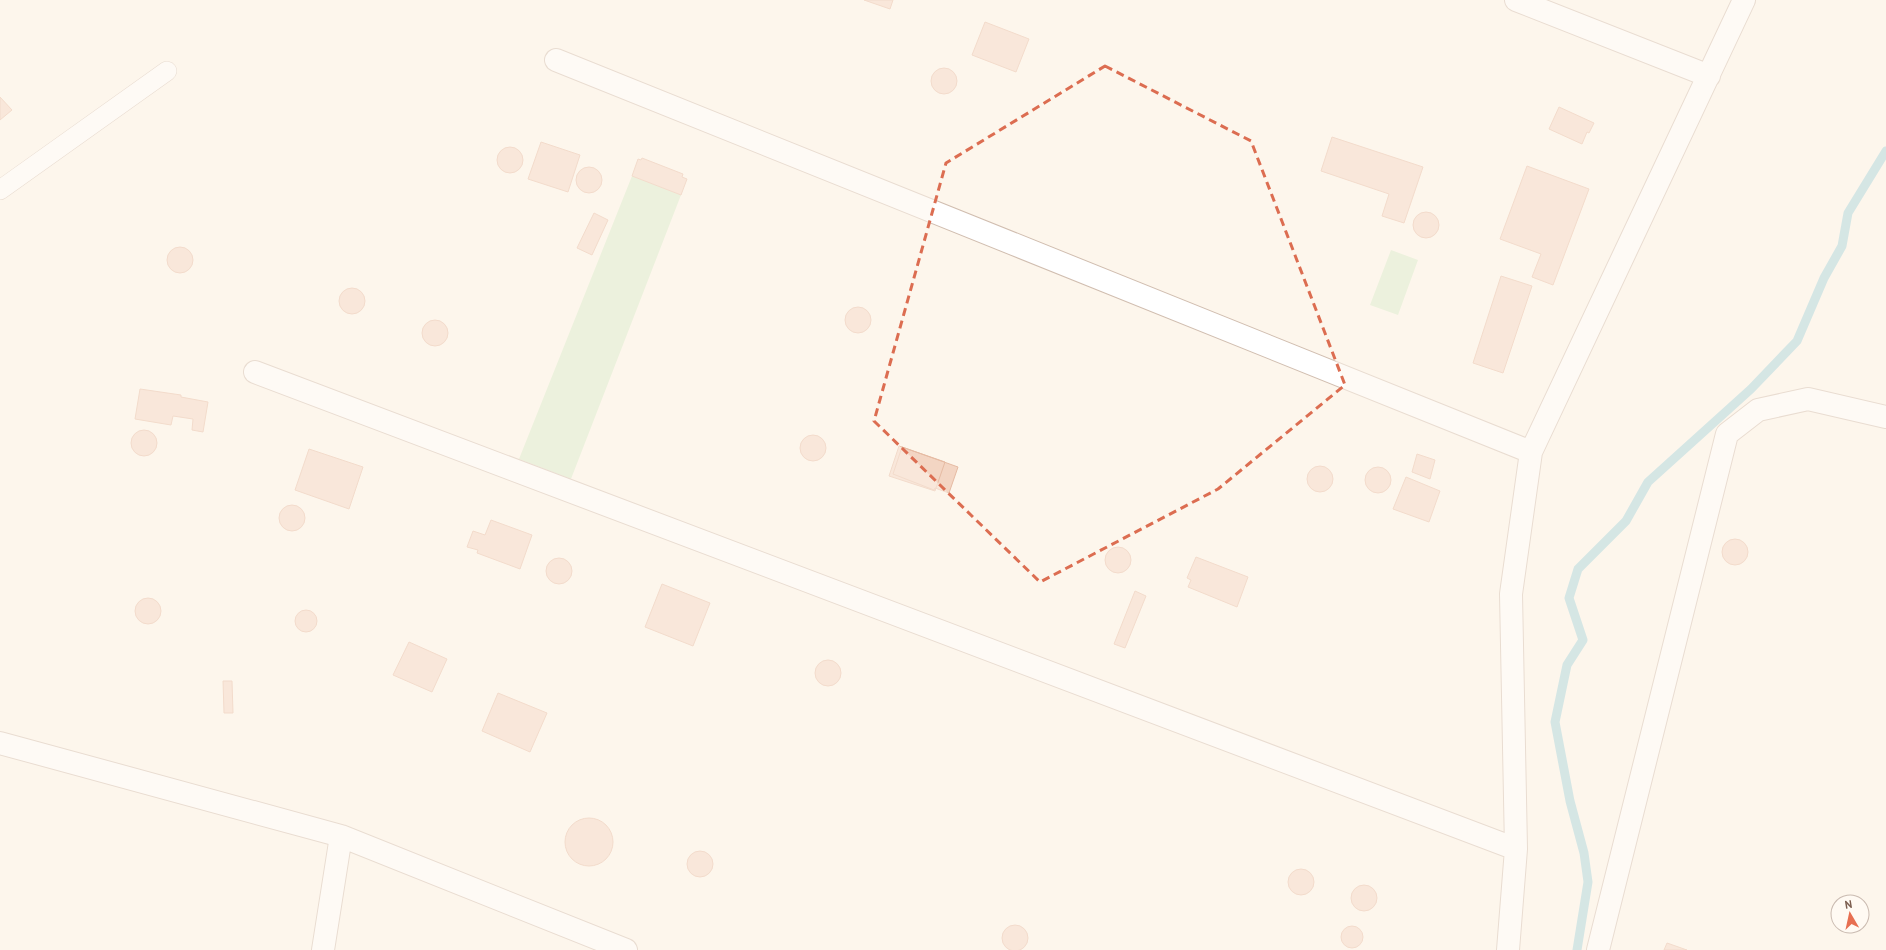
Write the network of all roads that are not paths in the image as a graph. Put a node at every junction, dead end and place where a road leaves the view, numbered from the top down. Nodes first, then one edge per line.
1 (1516, 0) edge
2 (1744, 0) edge
3 (556, 60) dead end
4 (167, 71) dead end
5 (1709, 76) junction
6 (0, 190) edge
7 (255, 372) dead end
8 (1886, 417) edge
9 (1531, 452) junction
10 (0, 743) edge
11 (341, 836) junction
12 (1516, 849) junction
13 (323, 950) edge
14 (626, 950) edge
15 (1508, 950) edge
16 (1598, 950) edge

1 - 5 street
2 - 5 street
3 - 9 street
4 - 6 lane
5 - 9 street
7 - 12 street
8 - 16 street
9 - 12 street
10 - 11 street
11 - 13 street
11 - 14 street
12 - 15 street

